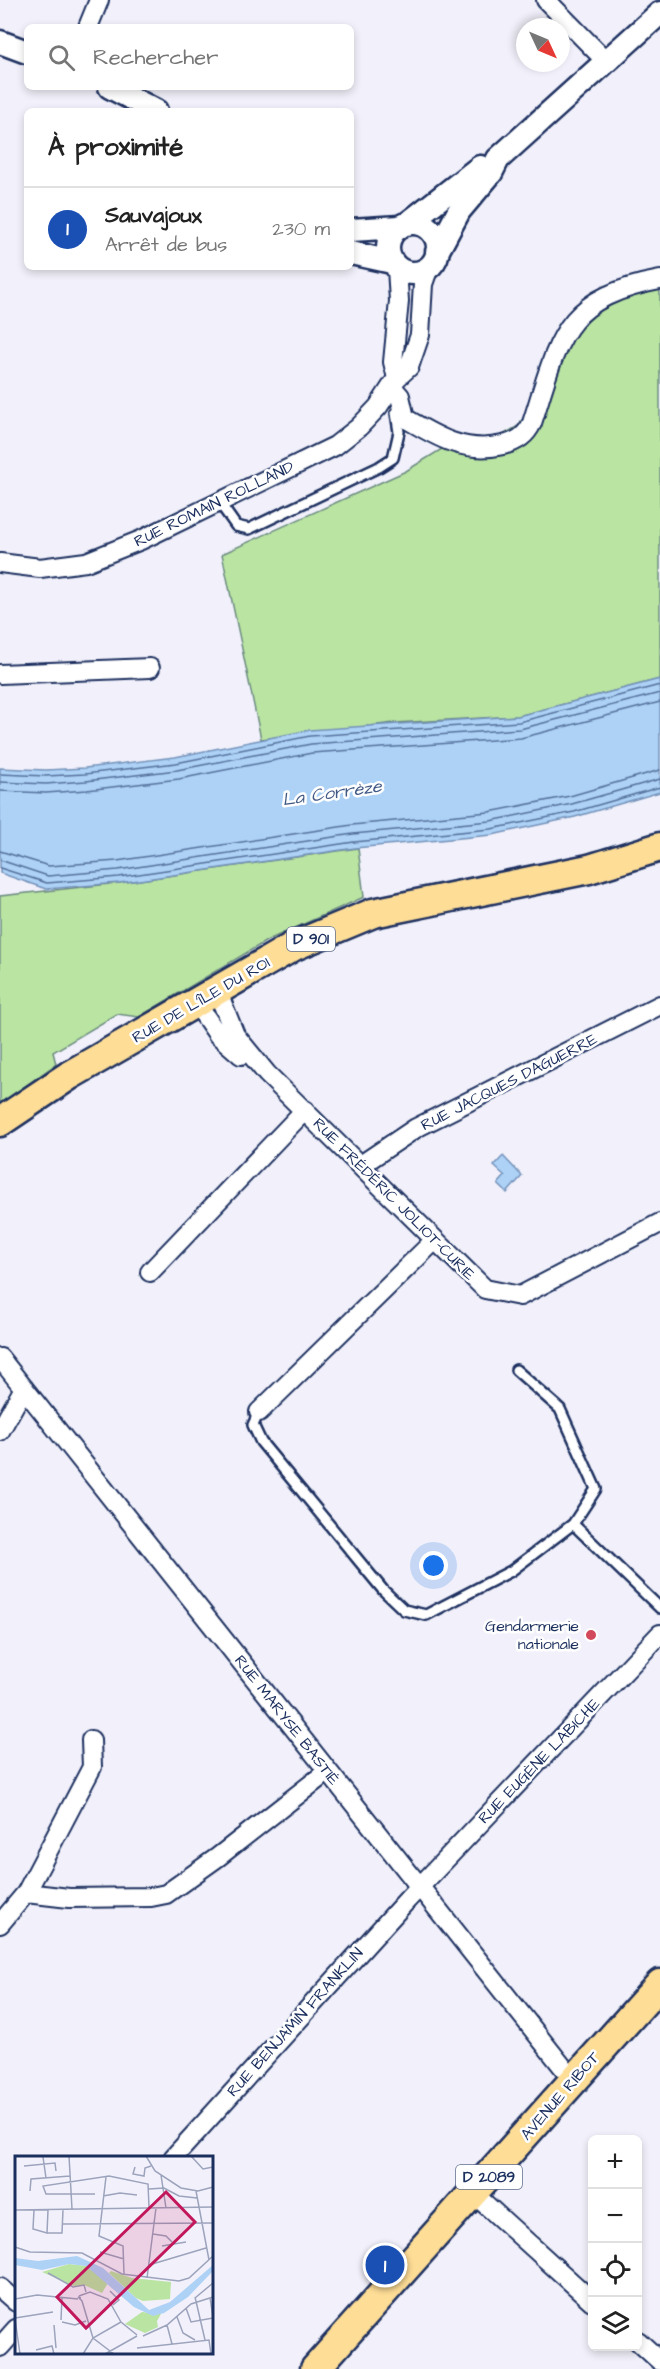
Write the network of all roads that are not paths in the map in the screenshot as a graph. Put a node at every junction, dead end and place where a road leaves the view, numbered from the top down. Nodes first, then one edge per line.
1 (99, 0) edge
2 (546, 0) edge
3 (660, 13) edge
4 (89, 24) edge
5 (0, 42) edge
6 (24, 51) edge
7 (605, 60) junction
8 (116, 90) edge
9 (150, 108) edge
10 (498, 159) junction
11 (403, 226) junction
12 (354, 230) edge
13 (354, 254) edge
14 (433, 260) junction
15 (394, 265) junction
16 (660, 280) edge
17 (395, 383) junction
18 (219, 502) junction
19 (0, 562) edge
20 (150, 668) dead end
21 (0, 674) edge
22 (660, 847) edge
23 (207, 996) junction
24 (660, 1005) edge
25 (267, 1074) junction
26 (305, 1110) junction
27 (0, 1122) edge
28 (361, 1164) junction
29 (660, 1223) edge
30 (435, 1240) junction
31 (150, 1272) dead end
32 (0, 1358) edge
33 (516, 1370) dead end
34 (24, 1388) junction
35 (259, 1412) joint
36 (0, 1431) edge
37 (573, 1524) junction
38 (660, 1608) edge
39 (660, 1634) edge
40 (91, 1740) dead end
41 (328, 1771) junction
42 (418, 1888) junction
43 (26, 1893) junction
44 (0, 1924) edge
45 (655, 1998) edge
46 (574, 2081) junction
47 (174, 2156) edge
48 (474, 2194) junction
49 (0, 2288) edge
50 (588, 2297) edge
51 (15, 2301) edge
52 (15, 2330) edge
53 (642, 2345) edge
54 (0, 2347) edge
55 (660, 2361) edge
56 (315, 2369) edge

1 - 4 street
2 - 7 street
3 - 7 street
5 - 6 street
7 - 10 street
8 - 9 street
10 - 11 street
10 - 14 street
11 - 12 street
11 - 14 street
11 - 15 street
13 - 15 street
14 - 15 street
14 - 17 street, RUE ROMAIN ROLLAND
15 - 17 street
16 - 17 street
17 - 18 street, RUE ROMAIN ROLLAND
17 - 18 lane
18 - 19 street, RUE ROMAIN ROLLAND
20 - 21 street
22 - 23 main road, RUE DE L'ÎLE DU ROI / D 901
23 - 25 street, RUE FRÉDÉRIC JOLIOT-CURIE
23 - 25 street, RUE FRÉDÉRIC JOLIOT-CURIE
23 - 27 main road, RUE DE L'ÎLE DU ROI / D 901
24 - 28 street, RUE JACQUES DAGUERRE
25 - 26 street, RUE FRÉDÉRIC JOLIOT-CURIE
26 - 28 street, RUE FRÉDÉRIC JOLIOT-CURIE
26 - 31 street
28 - 30 street, RUE FRÉDÉRIC JOLIOT-CURIE
29 - 30 street, RUE FRÉDÉRIC JOLIOT-CURIE
30 - 35 street
32 - 34 street, RUE MARYSE BASTIÉ
33 - 37 lane
34 - 36 street
34 - 41 street, RUE MARYSE BASTIÉ
35 - 37 lane
37 - 38 lane
39 - 42 street, RUE EUGÈNE LABICHE
40 - 43 street
41 - 42 street, RUE MARYSE BASTIÉ
41 - 43 street
42 - 46 street, RUE MARYSE BASTIÉ
42 - 47 street, RUE BENJAMIN FRANKLIN
43 - 44 street
45 - 46 main road, AVENUE RIBOT / D 2089
46 - 48 main road, AVENUE RIBOT / D 2089
48 - 50 street
48 - 56 main road, AVENUE RIBOT / D 2089
49 - 51 street
52 - 54 street
53 - 55 street

